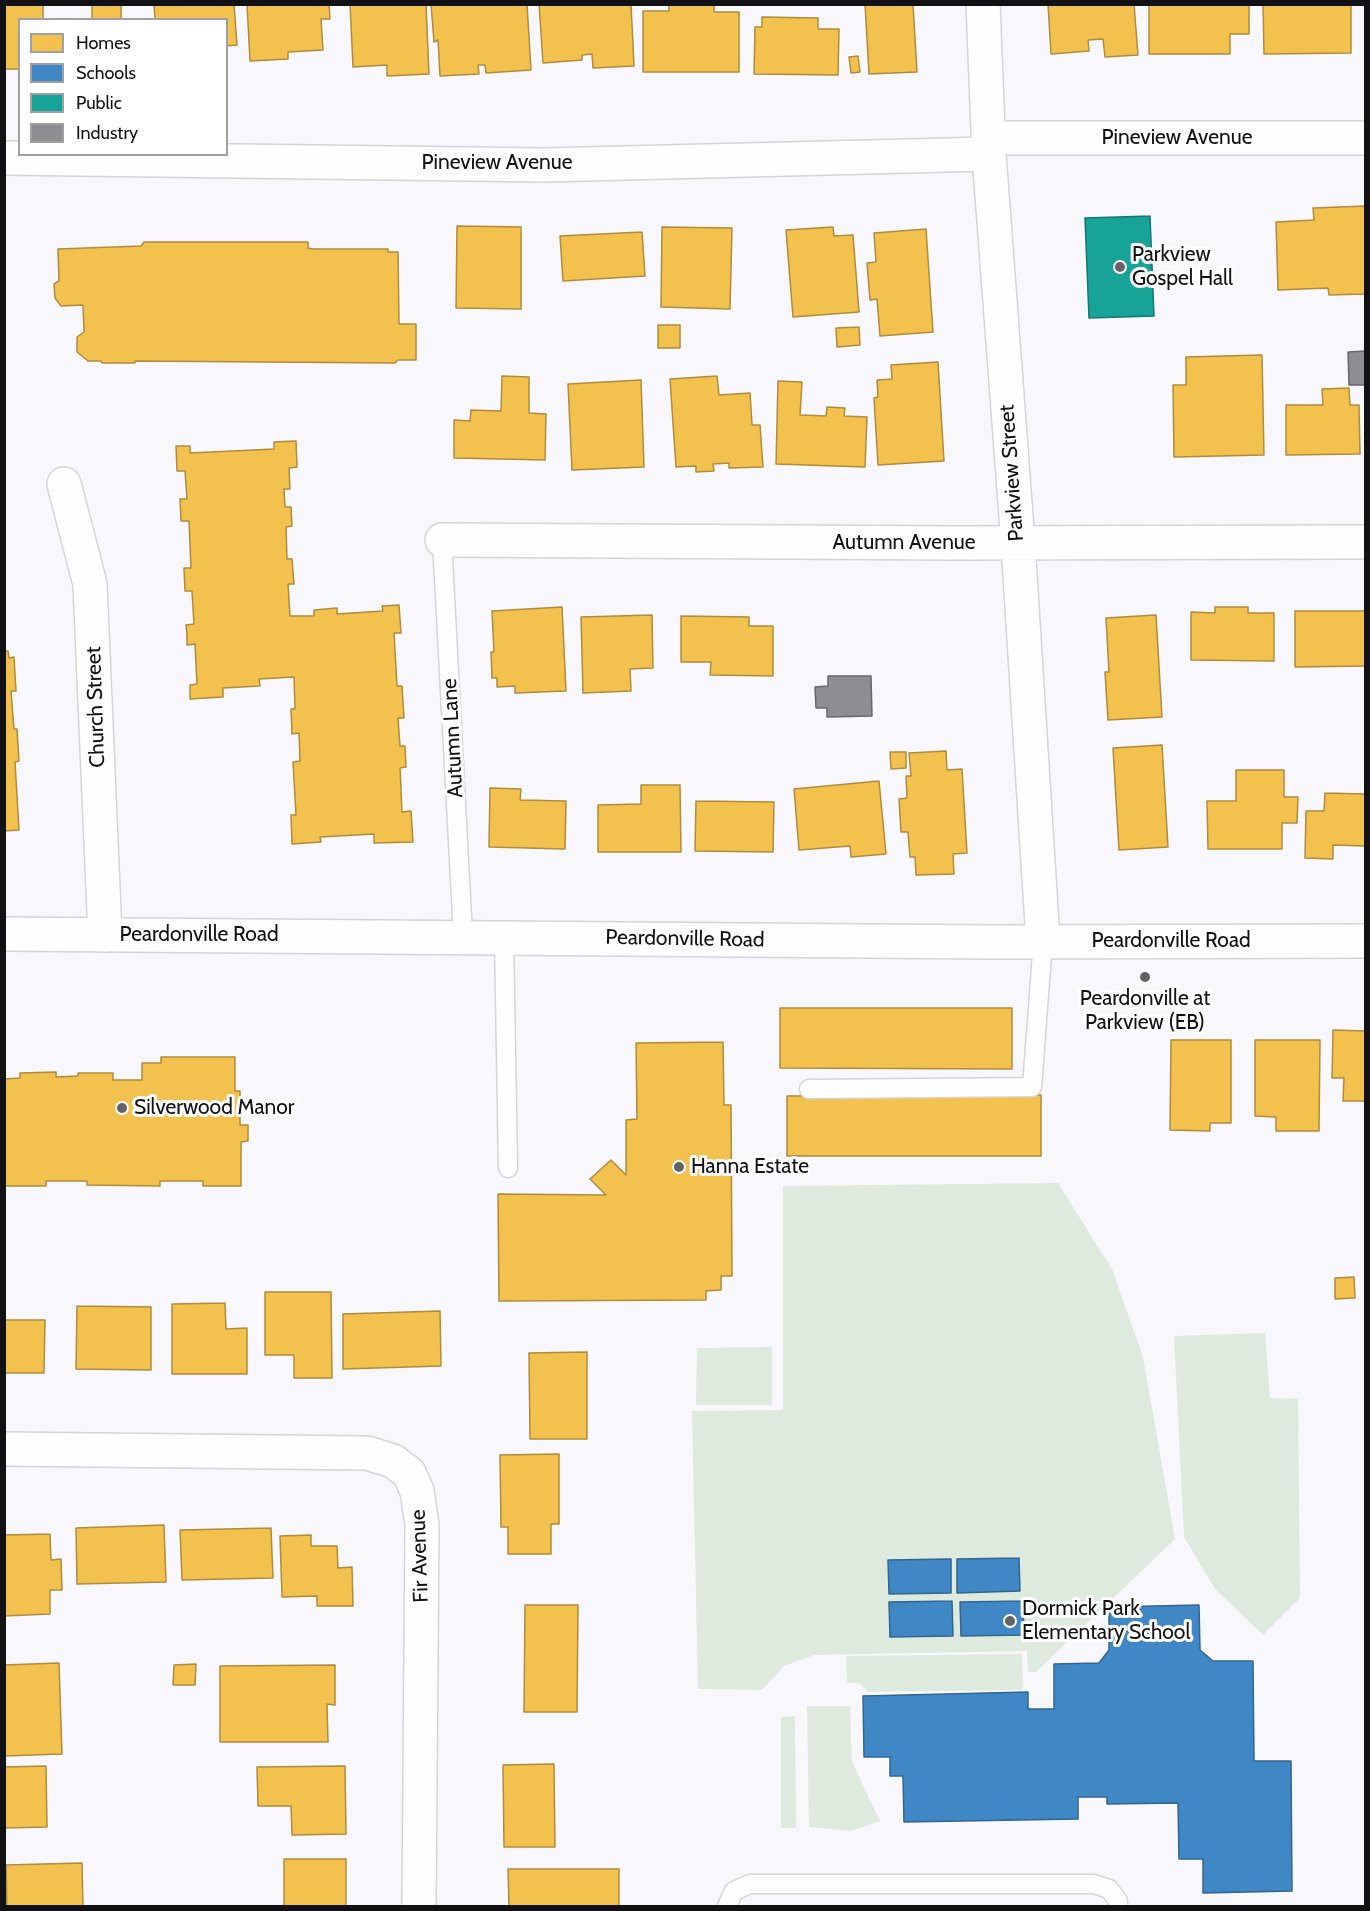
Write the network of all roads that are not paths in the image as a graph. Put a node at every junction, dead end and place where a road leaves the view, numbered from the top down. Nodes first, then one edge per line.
1 (983, 4) edge
2 (1365, 138) edge
3 (989, 146) junction
4 (4, 158) edge
5 (64, 484) dead end
6 (442, 540) joint
7 (1365, 542) edge
8 (1018, 543) junction
9 (4, 934) edge
10 (105, 935) junction
11 (463, 936) junction
12 (504, 937) junction
13 (1043, 941) junction
14 (1365, 941) edge
15 (809, 1089) dead end
16 (508, 1168) dead end
17 (4, 1449) edge
18 (418, 1906) edge
19 (727, 1906) edge
20 (1118, 1906) edge

1 - 3 street, Parkview Street
2 - 3 street, Pineview Avenue
3 - 4 street, Pineview Avenue
3 - 8 street, Parkview Street
5 - 10 street, Church Street
6 - 8 street, Autumn Avenue
6 - 11 lane, Autumn Lane
7 - 8 street, Autumn Avenue
8 - 13 street, Parkview Street
9 - 10 street, Peardonville Road
10 - 11 street, Peardonville Road
11 - 12 street, Peardonville Road
12 - 13 street, Peardonville Road
12 - 16 lane
13 - 14 street, Peardonville Road
13 - 15 lane
17 - 18 street, Fir Avenue
19 - 20 lane

